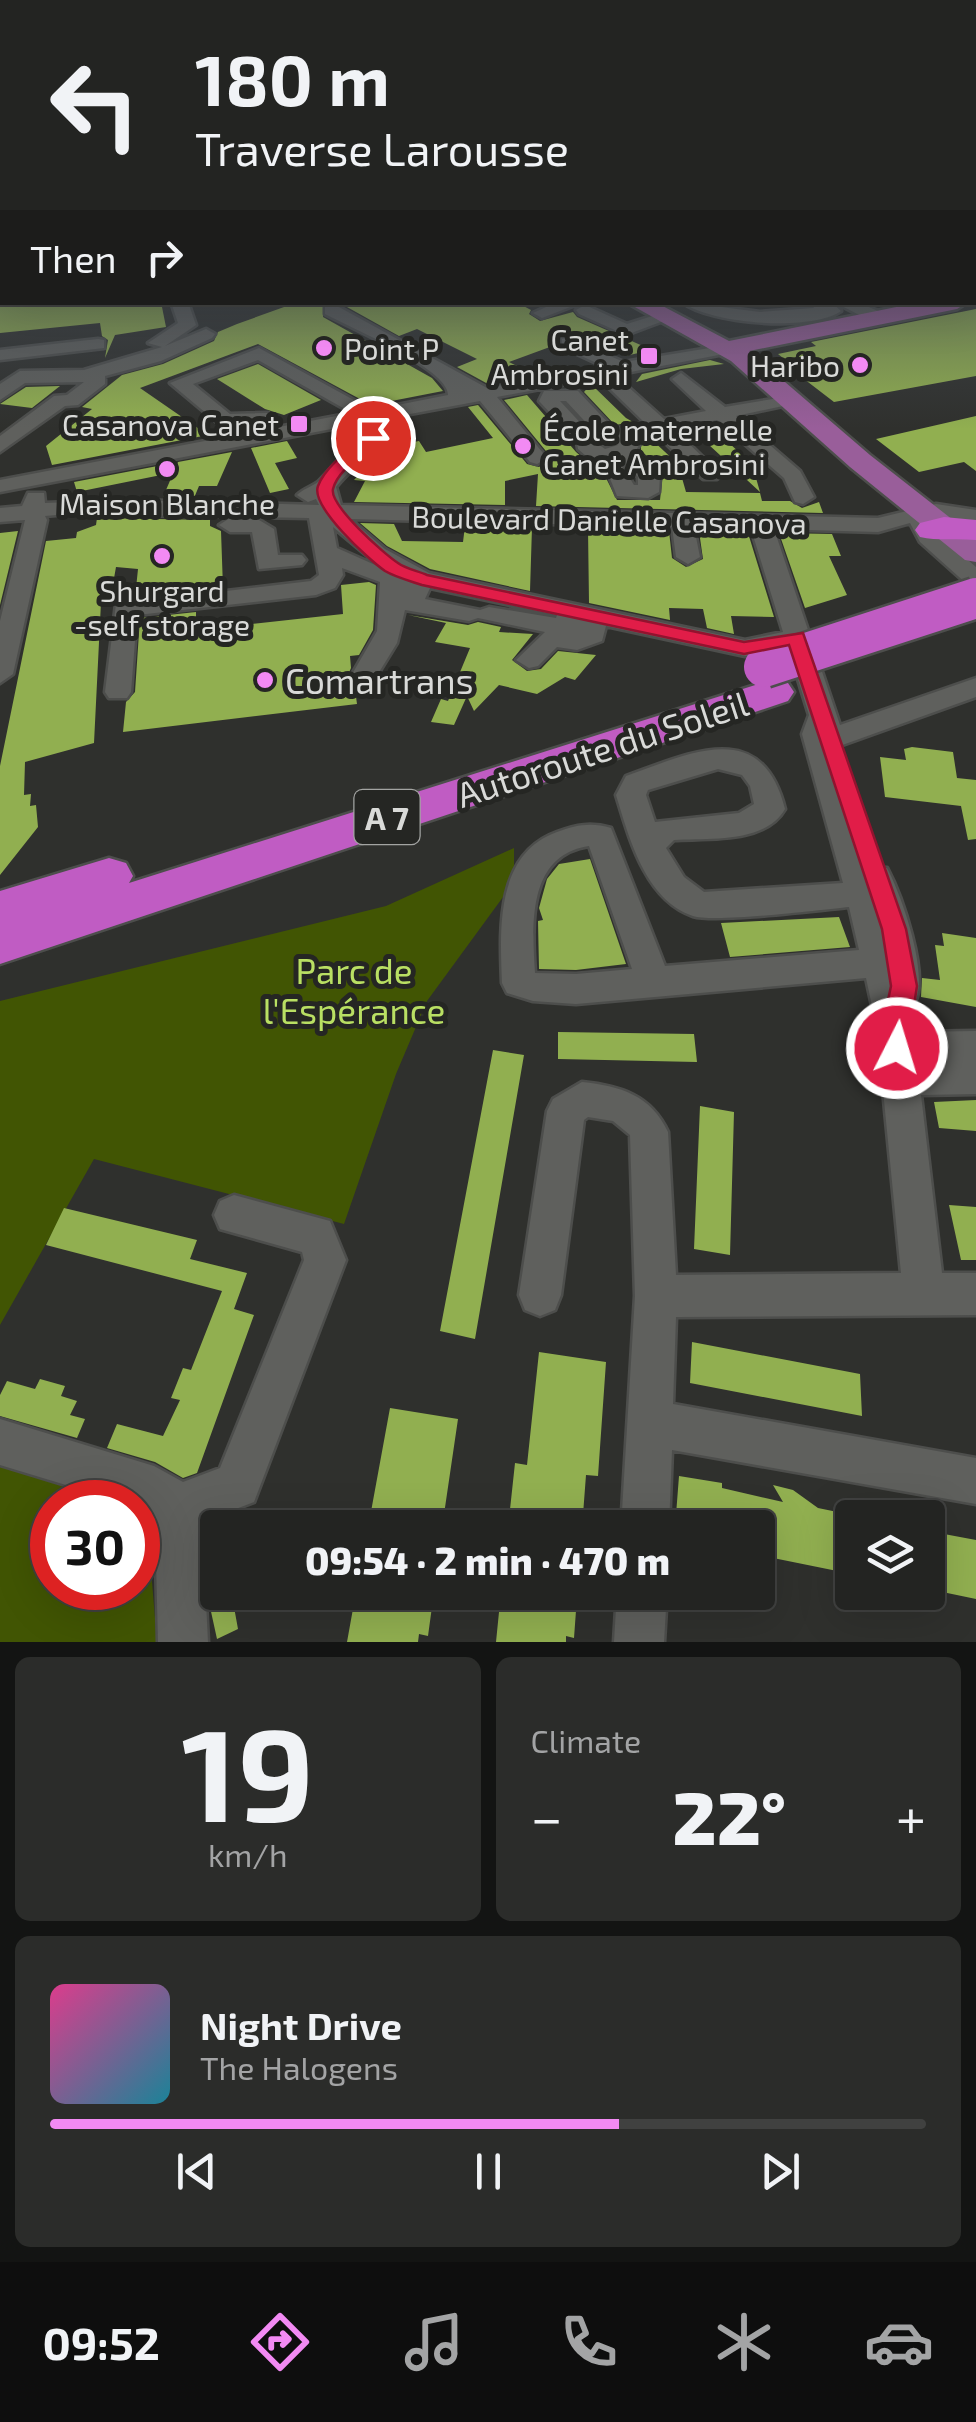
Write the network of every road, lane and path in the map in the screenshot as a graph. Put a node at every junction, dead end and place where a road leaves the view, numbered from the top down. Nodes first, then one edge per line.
1 (180, 305) edge
2 (643, 305) edge
3 (698, 305) edge
4 (849, 305) edge
5 (942, 305) edge
6 (580, 306) edge
7 (330, 310) dead end
8 (542, 314) dead end
9 (665, 316) junction
10 (810, 317) edge
11 (879, 318) junction
12 (694, 331) junction
13 (206, 334) dead end
14 (98, 344) dead end
15 (728, 348) junction
16 (37, 351) junction
17 (0, 355) edge
18 (120, 367) junction
19 (537, 372) junction
20 (617, 374) junction
21 (84, 376) junction
22 (20, 377) junction
23 (451, 377) junction
24 (681, 379) dead end
25 (0, 394) edge
26 (484, 394) junction
27 (458, 400) junction
28 (797, 405) junction
29 (370, 416) junction
30 (69, 417) dead end
31 (726, 420) junction
32 (284, 432) junction
33 (666, 432) junction
34 (620, 442) junction
35 (0, 446) edge
36 (594, 448) junction
37 (537, 458) dead end
38 (710, 475) dead end
39 (54, 478) junction
40 (3, 485) edge
41 (325, 487) junction
42 (803, 496) dead end
43 (34, 504) junction
44 (274, 512) junction
45 (0, 515) edge
46 (231, 518) junction
47 (682, 521) junction
48 (760, 522) junction
49 (945, 522) edge
50 (308, 531) junction
51 (976, 553) edge
52 (688, 557) dead end
53 (294, 560) dead end
54 (976, 568) edge
55 (422, 579) junction
56 (976, 580) edge
57 (976, 598) edge
58 (526, 599) junction
59 (976, 625) edge
60 (594, 632) junction
61 (796, 637) junction
62 (4, 639) edge
63 (529, 660) dead end
64 (0, 674) edge
65 (364, 676) dead end
66 (769, 680) junction
67 (976, 687) edge
68 (118, 692) dead end
69 (827, 727) junction
70 (862, 894) junction
71 (0, 910) edge
72 (630, 918) junction
73 (0, 944) edge
74 (879, 963) junction
75 (654, 982) junction
76 (976, 1047) edge
77 (906, 1058) junction
78 (976, 1076) edge
79 (234, 1215) dead end
80 (924, 1294) junction
81 (976, 1294) edge
82 (540, 1295) dead end
83 (656, 1296) junction
84 (650, 1423) junction
85 (0, 1442) edge
86 (976, 1481) edge
87 (178, 1508) junction
88 (646, 1510) edge
89 (641, 1610) edge
90 (182, 1642) edge
91 (639, 1642) edge

1 - 18 street
2 - 9 main road
3 - 10 street
4 - 11 street
5 - 11 main road
6 - 8 street
6 - 9 street
7 - 23 street
9 - 12 main road
10 - 11 main road
10 - 12 main road
10 - 15 main road
12 - 15 main road
13 - 18 street
14 - 16 street
15 - 20 street
15 - 28 main road
16 - 17 street
16 - 22 street
18 - 21 street
19 - 20 street
19 - 20 street
19 - 26 street
20 - 33 street
21 - 22 street
21 - 35 street
22 - 25 street
23 - 26 street
23 - 27 street
24 - 31 street
26 - 27 street
26 - 37 street
27 - 29 street
28 - 31 street
28 - 49 main road
29 - 32 street
29 - 32 street
29 - 41 street
30 - 40 street
31 - 33 street
31 - 42 street
32 - 39 street
33 - 34 street
33 - 38 street
34 - 36 street
34 - 36 street
34 - 36 street
39 - 40 street
39 - 43 street
41 - 44 street
41 - 50 street
43 - 45 street, Boulevard Danielle Casanova
43 - 46 street, Boulevard Danielle Casanova
43 - 62 street
44 - 46 street, Boulevard Danielle Casanova
44 - 50 street, Boulevard Danielle Casanova
46 - 50 street
47 - 48 street, Boulevard Danielle Casanova
47 - 50 street, Boulevard Danielle Casanova
47 - 52 street
48 - 49 street, Boulevard Danielle Casanova
48 - 61 street
49 - 51 main road
49 - 54 main road
49 - 56 street
50 - 53 street
50 - 55 street
50 - 65 street
50 - 68 street
55 - 58 street
55 - 60 street
57 - 66 highway, Autoroute du Soleil / A 7, bridge
58 - 60 street
58 - 61 street
59 - 66 highway, Autoroute du Soleil / A 7
60 - 63 street
61 - 69 street
62 - 64 street
66 - 71 highway, Autoroute du Soleil / A 7
66 - 73 highway, Autoroute du Soleil / A 7
67 - 69 street
69 - 70 street
69 - 77 street
70 - 72 street
70 - 74 street
72 - 75 street
72 - 75 street
74 - 75 street
74 - 77 street
76 - 77 street
77 - 78 street
77 - 80 street
79 - 87 street
80 - 81 street
80 - 83 street
82 - 83 street
83 - 84 street
84 - 86 street
84 - 88 street
85 - 87 street
87 - 90 street
89 - 91 street

